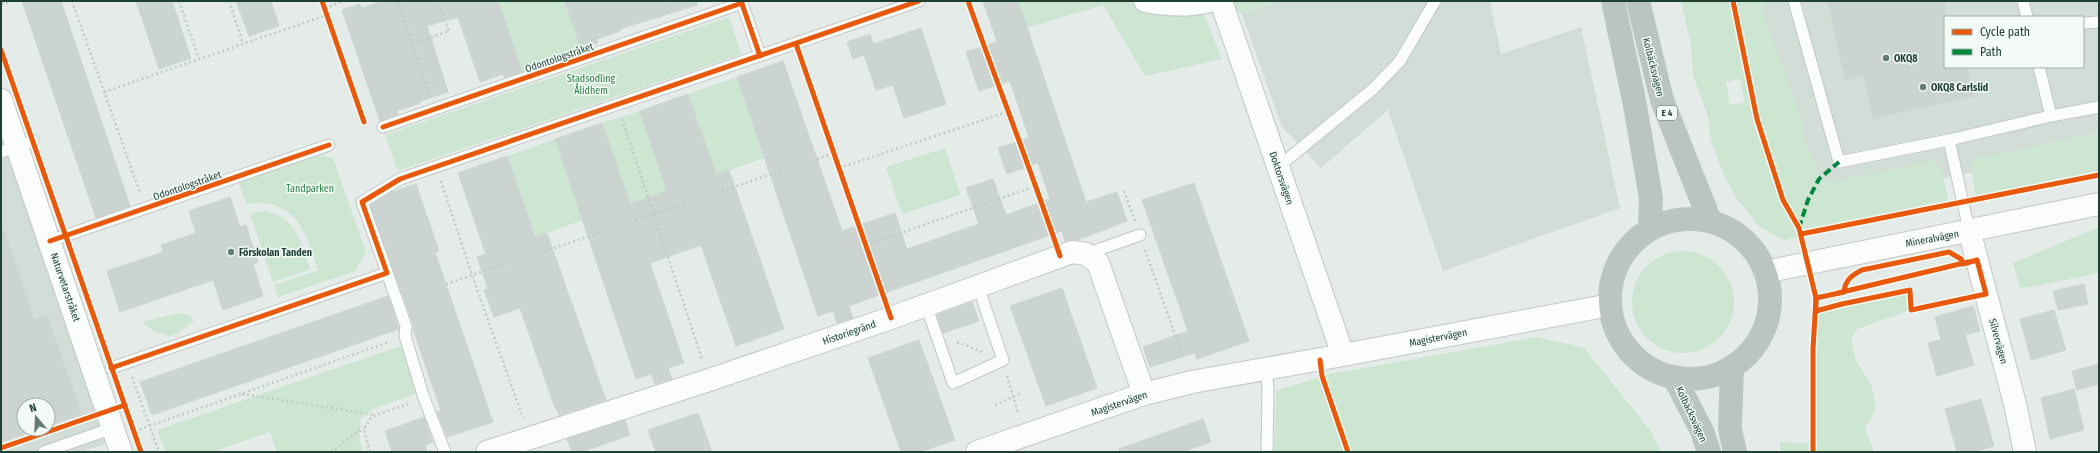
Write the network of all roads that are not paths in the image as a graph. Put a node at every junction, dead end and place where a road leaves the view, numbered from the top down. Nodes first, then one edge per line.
1 (919, 1) edge
2 (1145, 1) edge
3 (1209, 1) edge
4 (1221, 1) edge
5 (1436, 1) edge
6 (1613, 1) edge
7 (1638, 1) edge
8 (1794, 1) edge
9 (2023, 1) edge
10 (2027, 16) edge
11 (2099, 22) edge
12 (2084, 23) edge
13 (760, 56) junction
14 (2039, 68) edge
15 (1, 100) edge
16 (2099, 107) edge
17 (2051, 116) junction
18 (383, 127) dead end
19 (1949, 140) junction
20 (329, 145) dead end
21 (17, 147) edge
22 (1278, 167) junction
23 (2099, 204) edge
24 (1710, 221) junction
25 (1650, 228) junction
26 (1969, 230) junction
27 (1140, 236) road end
28 (50, 241) junction
29 (1086, 254) junction
30 (1765, 272) junction
31 (387, 274) junction
32 (978, 286) junction
33 (926, 305) junction
34 (1610, 305) junction
35 (1343, 355) junction
36 (1732, 367) junction
37 (111, 368) dead end
38 (1266, 369) junction
39 (1674, 377) junction
40 (1144, 394) junction
41 (126, 428) junction
42 (129, 445) edge
43 (44, 452) edge
44 (445, 452) edge
45 (487, 452) edge
46 (977, 452) edge
47 (1267, 452) edge
48 (1709, 452) edge
49 (1735, 452) edge
50 (2026, 452) edge

1 - 13 lane
2 - 3 street
4 - 22 street, Doktorsvägen
5 - 22 lane
6 - 25 highway
7 - 24 highway, Kolbäcksvägen / E 4
8 - 19 lane
9 - 10 lane
11 - 12 lane
13 - 18 lane, Odontologstråket
13 - 31 lane
14 - 17 lane
15 - 21 street, Naturvetarstråket
16 - 17 lane
17 - 19 lane
19 - 26 lane
20 - 28 lane, Odontologstråket
21 - 28 street, Naturvetarstråket
22 - 35 street, Doktorsvägen
23 - 26 street, Mineralvägen
24 - 25 highway
24 - 30 highway
25 - 34 highway
26 - 30 street, Mineralvägen
26 - 50 street, Silvervägen
27 - 29 lane
28 - 41 street, Naturvetarstråket
29 - 32 street, Historiegränd
29 - 40 street
30 - 36 highway
31 - 37 lane
31 - 44 lane
32 - 33 street, Historiegränd
32 - 33 lane
33 - 45 street, Historiegränd
34 - 35 street, Magistervägen
34 - 39 highway
35 - 38 street, Magistervägen
36 - 39 highway
36 - 49 highway
38 - 40 street, Magistervägen
38 - 47 lane
39 - 48 highway, Kolbäcksvägen
40 - 46 street, Magistervägen
41 - 42 street, Naturvetarstråket
41 - 43 lane

